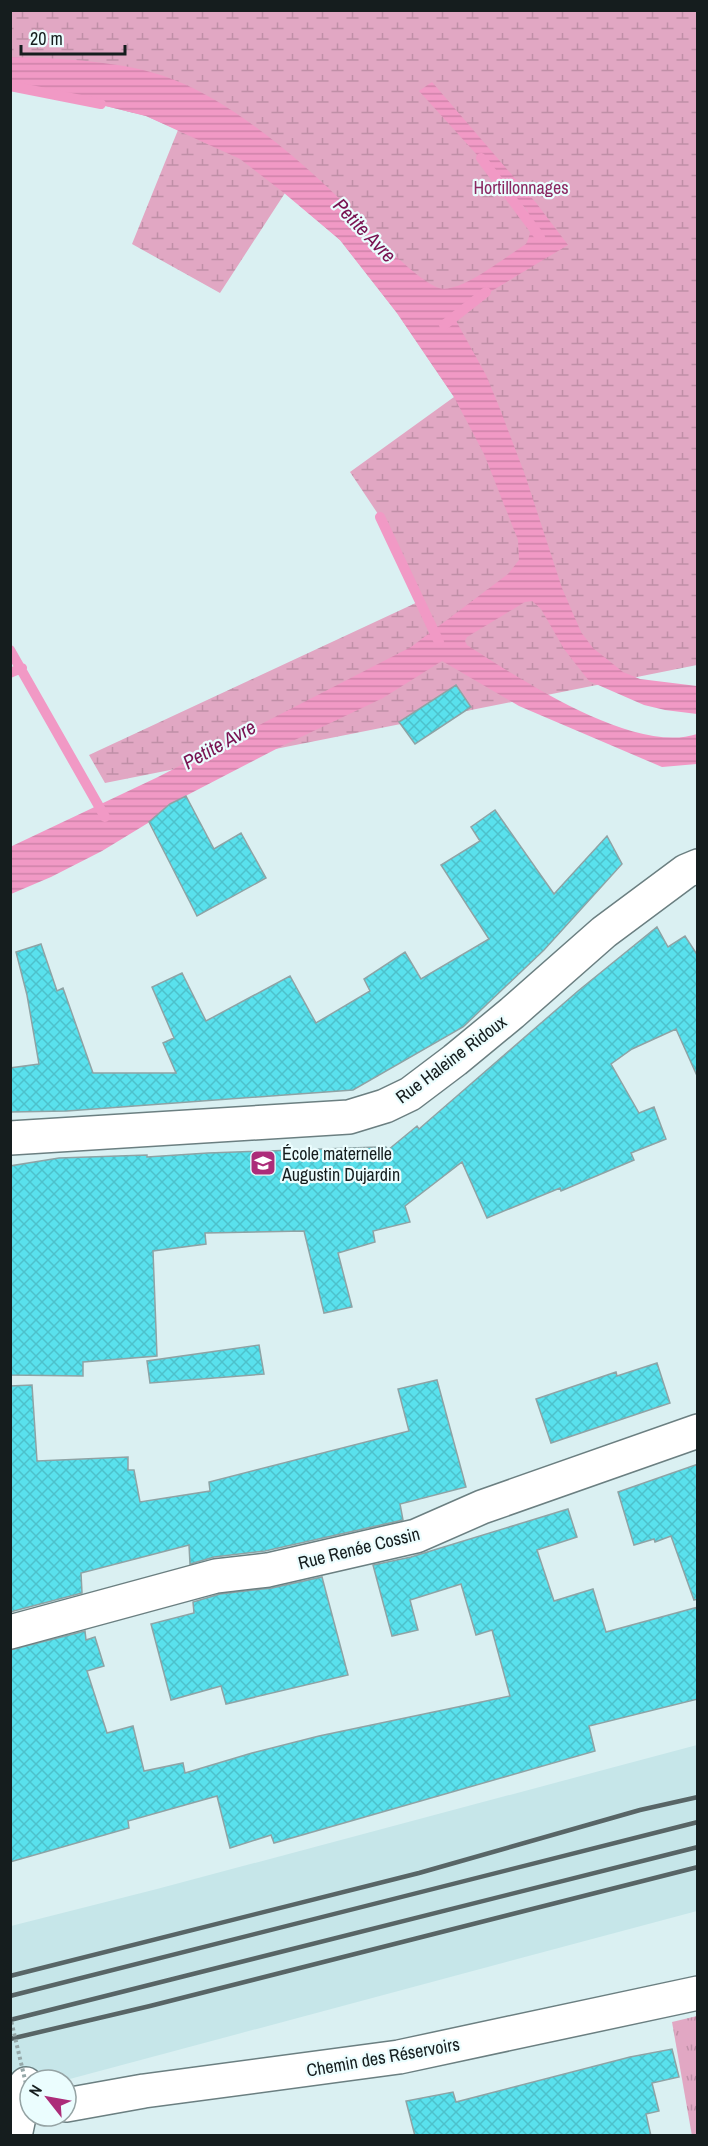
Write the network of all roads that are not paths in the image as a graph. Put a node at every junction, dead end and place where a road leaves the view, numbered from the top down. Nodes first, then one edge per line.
1 (698, 866) edge
2 (10, 1138) edge
3 (698, 1431) edge
4 (10, 1632) edge
5 (698, 1993) edge
6 (78, 2103) edge

1 - 2 street, Rue Haleine Ridoux
3 - 4 street, Rue Renée Cossin
5 - 6 street, Chemin des Réservoirs

